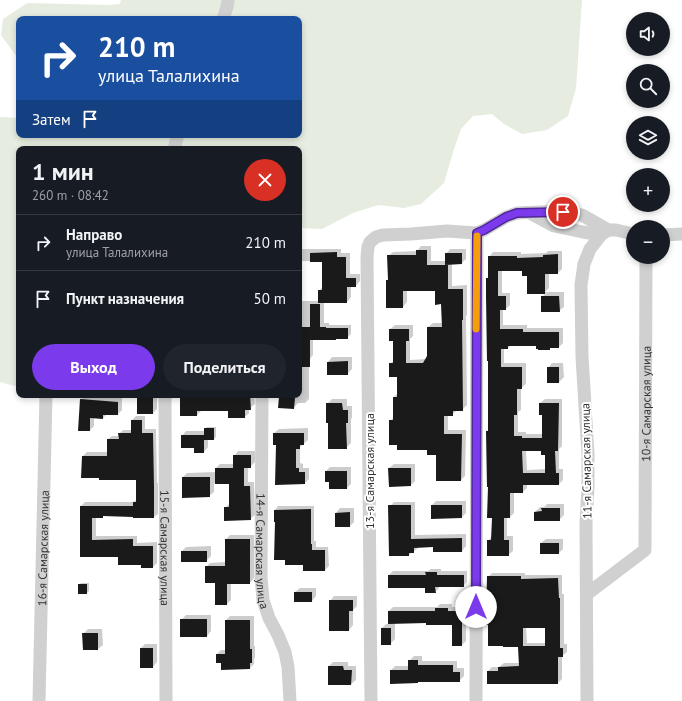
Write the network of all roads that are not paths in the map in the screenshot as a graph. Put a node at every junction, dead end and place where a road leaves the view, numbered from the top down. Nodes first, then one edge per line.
1 (228, 0) edge
2 (224, 16) edge
3 (605, 232) junction
4 (626, 232) edge
5 (477, 233) junction
6 (682, 234) edge
7 (670, 235) edge
8 (646, 264) edge
9 (46, 398) edge
10 (165, 398) edge
11 (262, 398) edge
12 (587, 594) junction
13 (39, 701) edge
14 (166, 701) edge
15 (290, 701) edge
16 (371, 701) edge
17 (476, 701) edge
18 (587, 701) edge

1 - 2 street
3 - 4 street
3 - 5 street
3 - 12 street, 11-я Самарская улица
5 - 16 street, 13-я Самарская улица
5 - 17 street
6 - 7 street
8 - 12 street, 10-я Самарская улица
9 - 13 street, 16-я Самарская улица
10 - 14 street, 15-я Самарская улица
11 - 15 street, 14-я Самарская улица
12 - 18 street, 11-я Самарская улица

